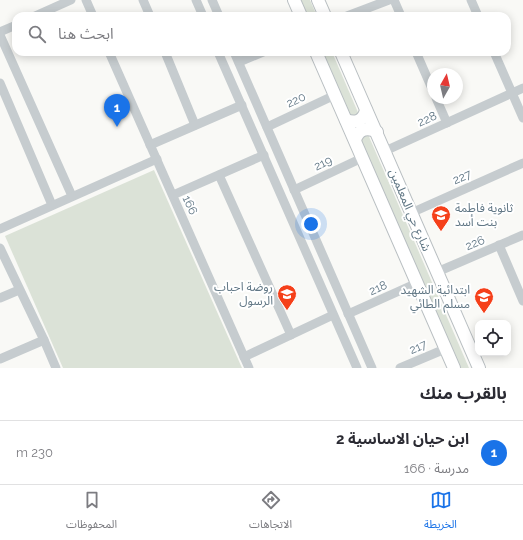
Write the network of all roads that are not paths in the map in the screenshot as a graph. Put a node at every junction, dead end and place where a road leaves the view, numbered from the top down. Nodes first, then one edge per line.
1 (71, 0) edge
2 (86, 0) edge
3 (143, 0) edge
4 (196, 0) edge
5 (212, 0) edge
6 (294, 0) edge
7 (318, 0) edge
8 (389, 0) edge
9 (394, 0) edge
10 (472, 0) edge
11 (44, 12) edge
12 (91, 12) edge
13 (148, 12) edge
14 (201, 12) edge
15 (216, 12) edge
16 (299, 12) edge
17 (324, 12) edge
18 (358, 12) edge
19 (399, 12) edge
20 (476, 12) edge
21 (12, 26) edge
22 (0, 32) edge
23 (0, 35) edge
24 (111, 56) edge
25 (167, 56) edge
26 (220, 56) edge
27 (236, 56) edge
28 (253, 56) edge
29 (318, 56) edge
30 (343, 56) edge
31 (418, 56) edge
32 (496, 56) edge
33 (239, 62) junction
34 (427, 77) edge
35 (0, 83) edge
36 (523, 88) edge
37 (512, 93) junction
38 (335, 95) junction
39 (439, 104) edge
40 (242, 105) junction
41 (366, 110) junction
42 (523, 118) edge
43 (346, 120) junction
44 (447, 123) junction
45 (195, 125) junction
46 (267, 127) junction
47 (377, 132) junction
48 (355, 140) junction
49 (150, 145) junction
50 (385, 152) junction
51 (264, 155) junction
52 (362, 158) junction
53 (157, 159) junction
54 (523, 163) edge
55 (219, 175) junction
56 (294, 190) junction
57 (173, 195) junction
58 (72, 196) junction
59 (52, 205) junction
60 (412, 213) junction
61 (0, 229) edge
62 (523, 235) edge
63 (499, 245) junction
64 (0, 248) edge
65 (437, 272) junction
66 (417, 283) junction
67 (19, 290) junction
68 (0, 298) edge
69 (523, 301) edge
70 (348, 314) junction
71 (333, 315) junction
72 (291, 335) junction
73 (44, 340) junction
74 (361, 342) junction
75 (348, 348) junction
76 (445, 349) junction
77 (244, 357) junction
78 (0, 359) edge
79 (368, 359) junction
80 (356, 367) edge
81 (56, 368) edge
82 (249, 368) edge
83 (372, 368) edge
84 (400, 368) edge
85 (454, 368) edge
86 (479, 368) edge

1 - 11 street
2 - 12 street
3 - 13 street
4 - 14 street
5 - 15 street
6 - 16 main road
7 - 17 main road
8 - 18 street
9 - 19 street
10 - 20 street
21 - 22 street
23 - 58 street
24 - 49 street, 166
25 - 45 street
26 - 40 street
27 - 33 street
28 - 33 street
29 - 38 main road, شارع حي المعلمين
30 - 41 main road, شارع حي المعلمين
31 - 34 street
32 - 37 street
33 - 46 street
35 - 59 street
36 - 37 street, 228
37 - 42 street
37 - 44 street, 228
38 - 43 main road, شارع حي المعلمين
38 - 46 street, 220
39 - 44 street
40 - 45 street
40 - 51 street
41 - 43 main road
41 - 47 main road, شارع حي المعلمين
43 - 48 main road, شارع حي المعلمين
44 - 50 street, 228
45 - 49 street
46 - 56 street
47 - 48 main road
47 - 50 main road, شارع حي المعلمين
48 - 52 main road, شارع حي المعلمين
49 - 53 street, 166
50 - 60 main road, شارع حي المعلمين
51 - 55 street
51 - 71 street
52 - 56 street, 219
52 - 66 main road, شارع حي المعلمين
53 - 57 street, 166
53 - 58 street
54 - 60 street, 227
55 - 57 street
55 - 72 street
56 - 70 street
57 - 77 street, 166
58 - 59 street
59 - 61 street
60 - 65 main road, شارع حي المعلمين
62 - 63 street, 226
63 - 65 street, 226
63 - 69 street
64 - 67 street
65 - 86 main road, شارع حي المعلمين
66 - 70 street, 218
66 - 76 main road, شارع حي المعلمين
67 - 68 street
67 - 73 street
70 - 74 street
71 - 72 street
71 - 75 street
72 - 77 street
73 - 78 street
73 - 81 street
74 - 75 street
74 - 79 street
75 - 80 street
76 - 84 street, 217
76 - 85 main road, شارع حي المعلمين
77 - 82 street, 166
79 - 80 street
79 - 83 street

